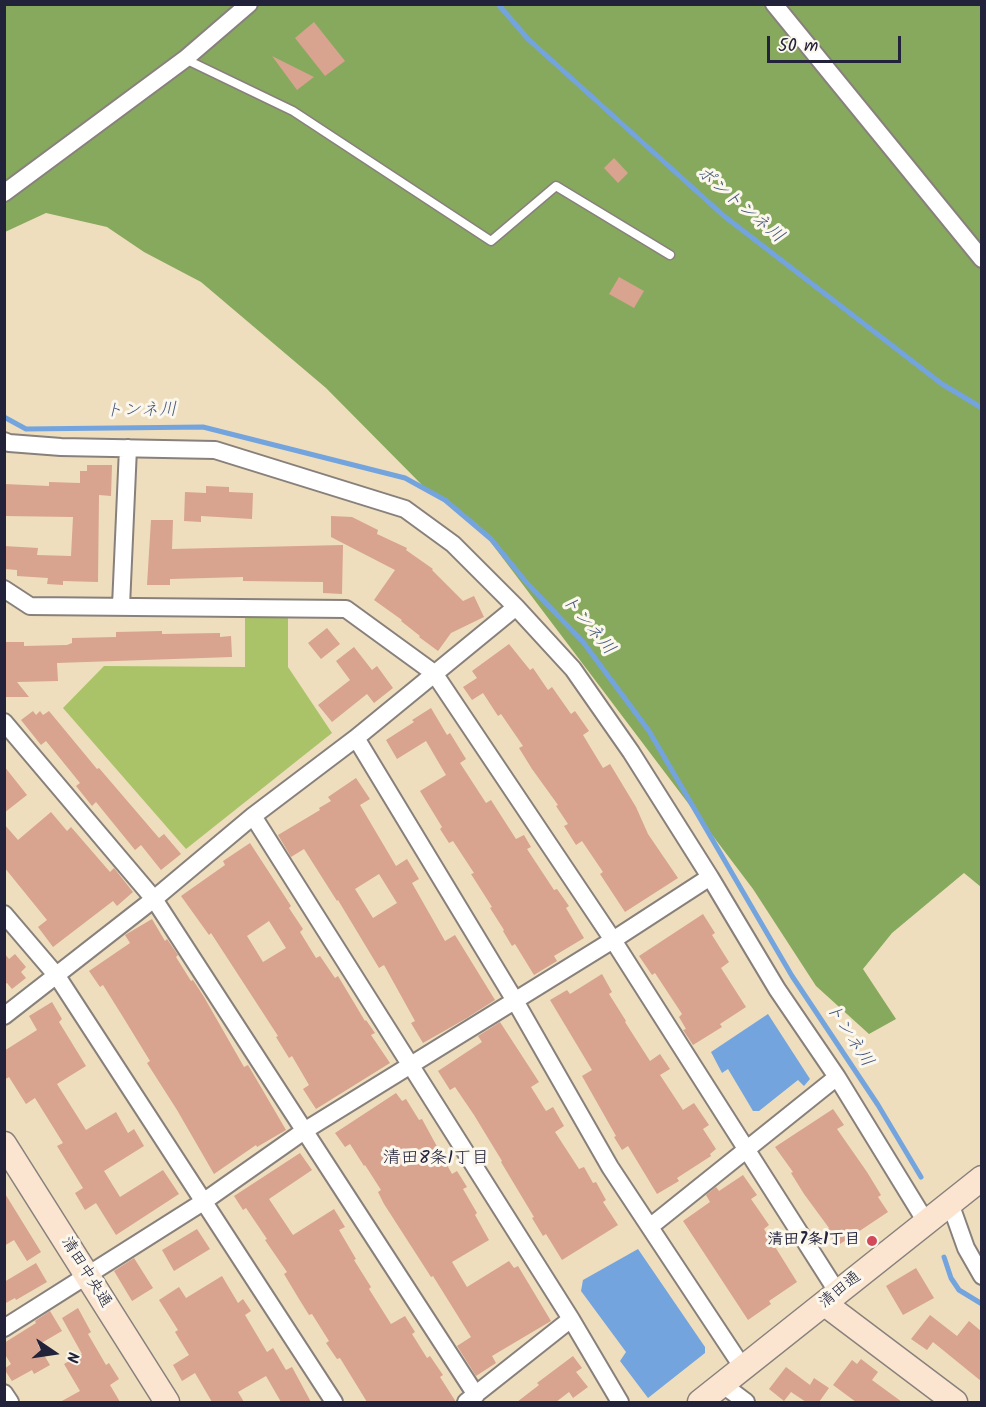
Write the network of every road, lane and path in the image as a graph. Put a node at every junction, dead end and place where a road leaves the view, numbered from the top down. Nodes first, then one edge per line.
1 (249, 4) edge
2 (774, 4) edge
3 (185, 59) junction
4 (4, 193) edge
5 (670, 255) dead end
6 (981, 259) edge
7 (4, 441) edge
8 (128, 448) junction
9 (4, 590) edge
10 (121, 606) junction
11 (516, 607) junction
12 (434, 673) junction
13 (4, 722) edge
14 (356, 738) junction
15 (253, 816) junction
16 (710, 877) junction
17 (154, 899) junction
18 (4, 914) edge
19 (613, 940) junction
20 (57, 976) junction
21 (514, 999) junction
22 (4, 1016) edge
23 (410, 1066) junction
24 (837, 1077) junction
25 (304, 1131) junction
26 (4, 1144) edge
27 (748, 1150) junction
28 (981, 1178) edge
29 (203, 1202) junction
30 (950, 1203) junction
31 (926, 1222) junction
32 (651, 1226) junction
33 (87, 1276) junction
34 (981, 1276) edge
35 (831, 1298) junction
36 (572, 1319) junction
37 (4, 1328) edge
38 (743, 1368) junction
39 (722, 1384) junction
40 (4, 1393) edge
41 (471, 1399) edge
42 (10, 1402) edge
43 (167, 1402) edge
44 (334, 1402) edge
45 (620, 1402) edge
46 (700, 1402) edge
47 (746, 1402) edge
48 (955, 1402) edge

1 - 3 street
2 - 6 street
3 - 4 street
3 - 5 lane
7 - 8 street
8 - 10 street
8 - 11 street
9 - 10 street
10 - 12 street
11 - 12 street
11 - 16 street
12 - 14 street
12 - 19 street
13 - 17 street
14 - 15 street
14 - 21 street
15 - 17 street
15 - 23 street
16 - 19 street
16 - 24 street
17 - 20 street
17 - 25 street
18 - 20 street
19 - 21 street
19 - 27 street
20 - 22 street
20 - 29 street
21 - 23 street
21 - 32 street
23 - 25 street
23 - 36 street
24 - 27 street
24 - 31 street
25 - 29 street
25 - 41 street
26 - 33 street, 清田中央通
27 - 32 street
27 - 35 street
28 - 30 street, 清田通
29 - 33 street
29 - 44 street
30 - 31 street, 清田通
30 - 34 street
31 - 35 street, 清田通
32 - 38 street
33 - 37 street
33 - 43 street, 清田中央通
35 - 38 street, 清田通
35 - 48 street
36 - 41 street
36 - 45 street
38 - 39 street, 清田通
39 - 46 street, 清田通
39 - 47 street
40 - 42 street

